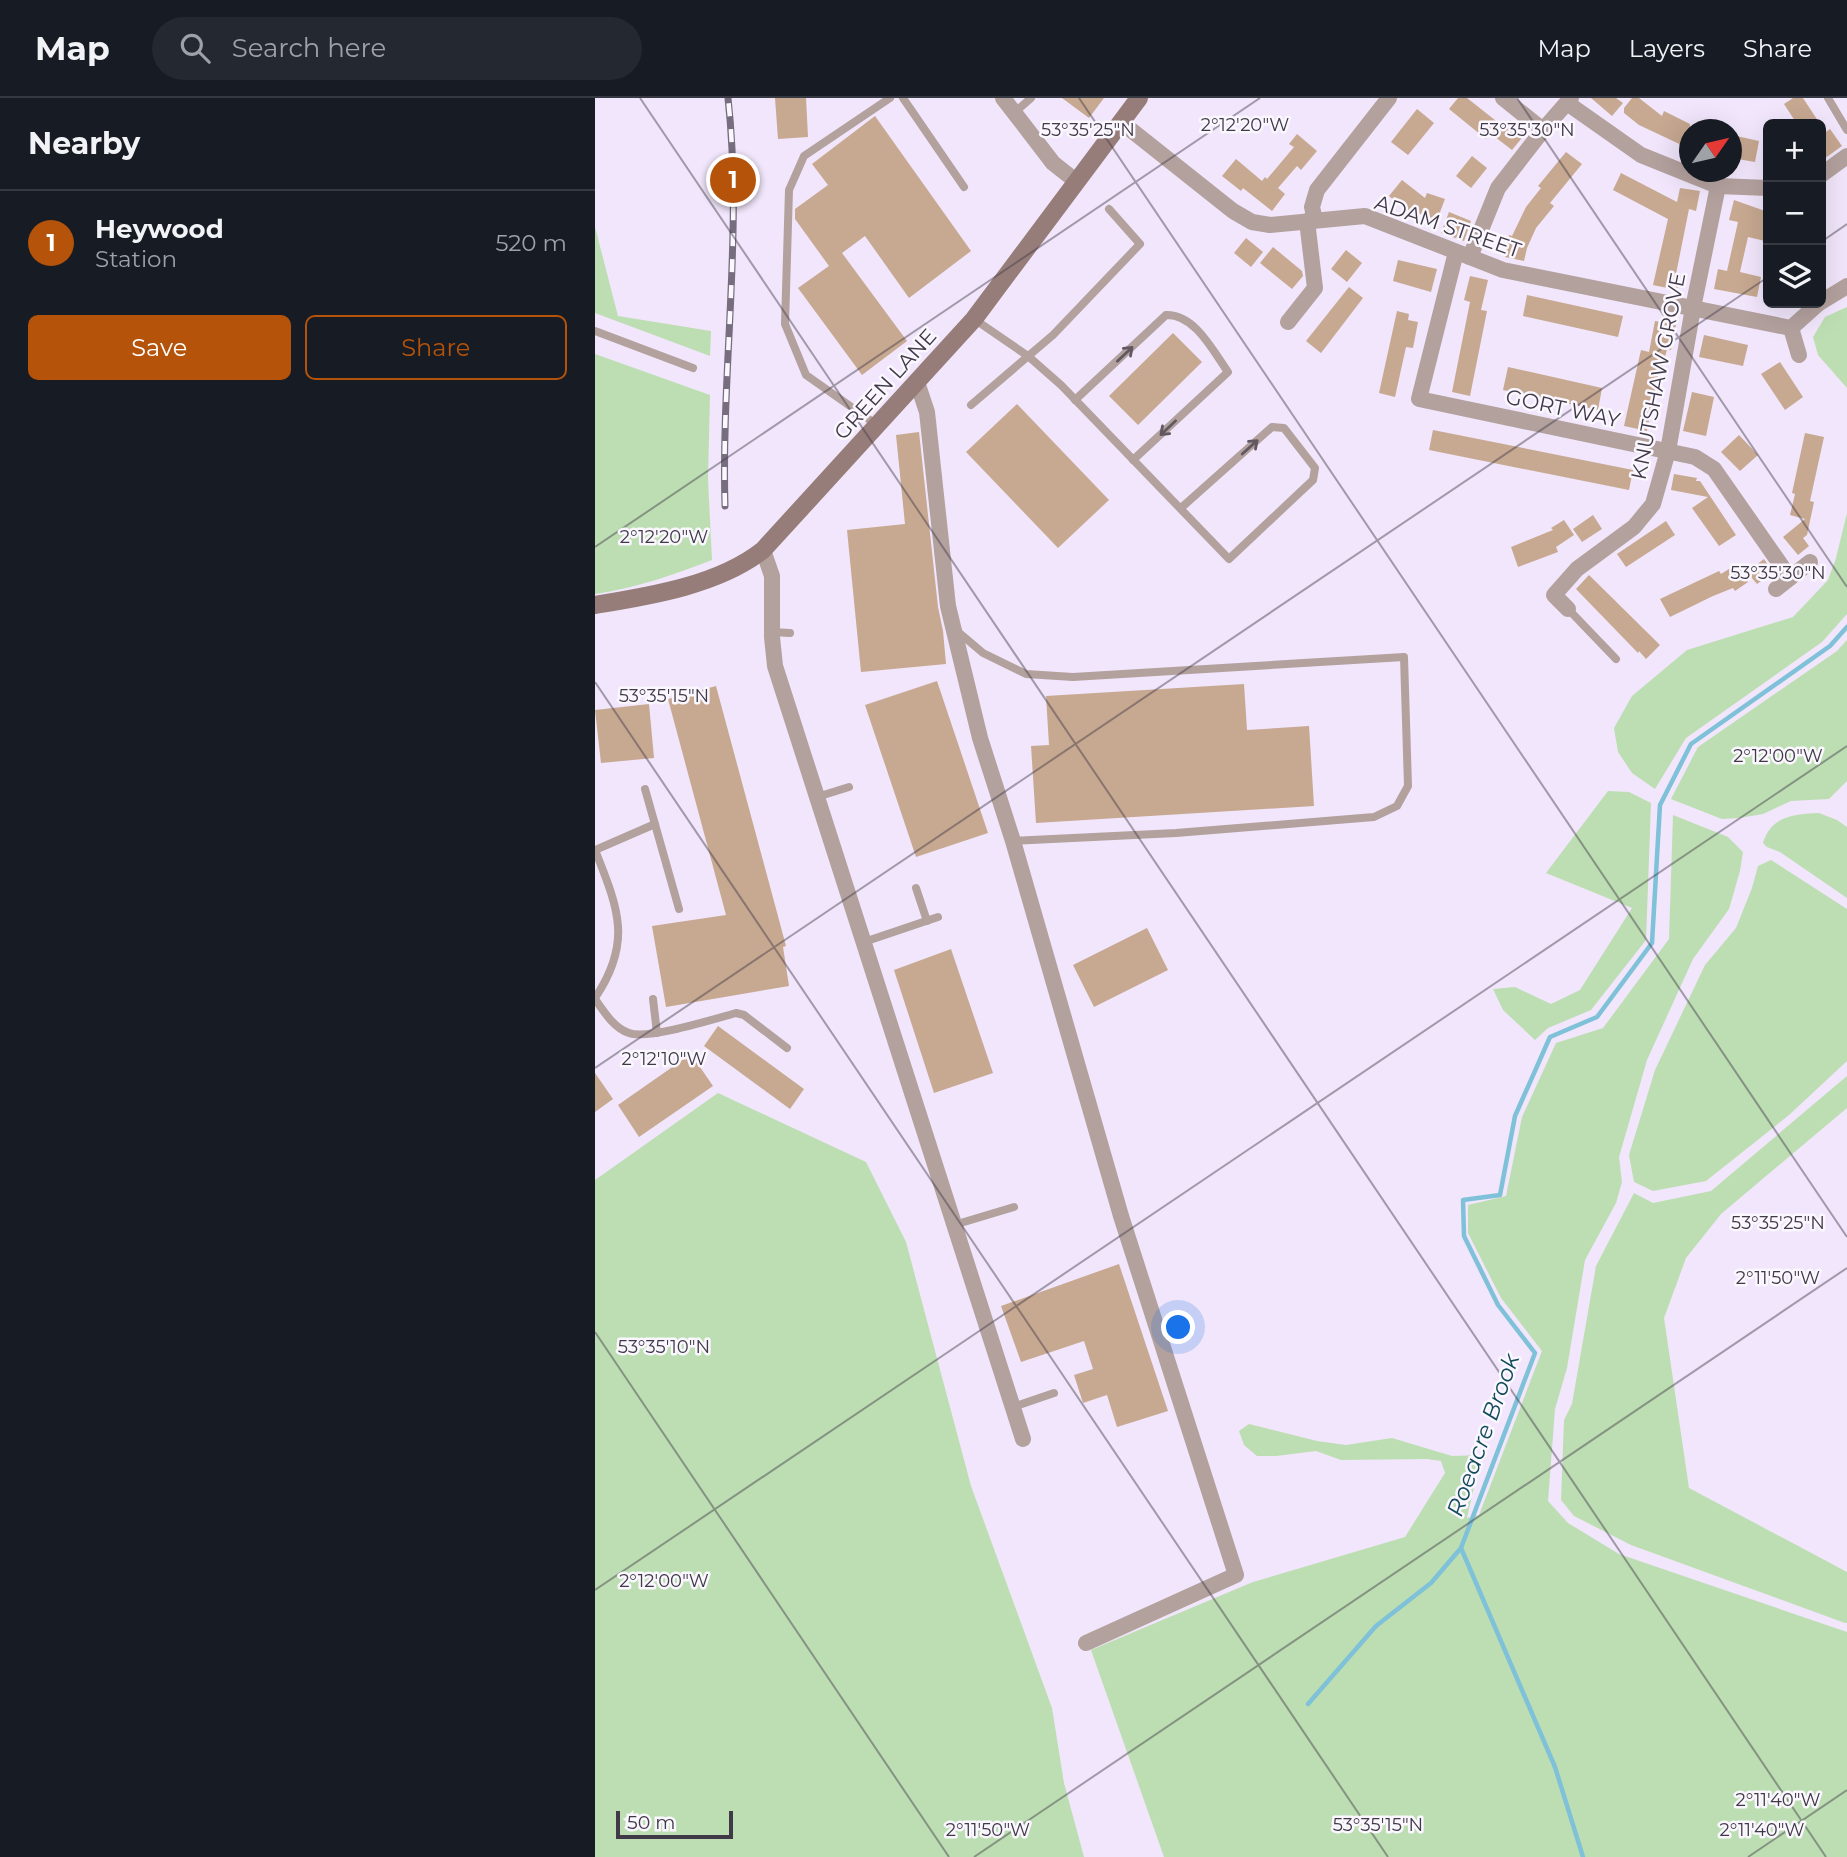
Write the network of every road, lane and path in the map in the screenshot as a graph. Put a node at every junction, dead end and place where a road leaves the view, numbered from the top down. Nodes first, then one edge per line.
1 (888, 98) edge
2 (903, 98) edge
3 (1003, 98) edge
4 (1031, 98) edge
5 (1139, 98) edge
6 (1389, 98) edge
7 (1503, 98) edge
8 (1828, 98) edge
9 (1569, 100) edge
10 (1014, 113) junction
11 (1121, 122) junction
12 (1543, 130) junction
13 (1847, 130) edge
14 (1847, 156) edge
15 (1826, 171) edge
16 (1077, 182) junction
17 (1718, 186) junction
18 (964, 187) dead end
19 (1763, 188) edge
20 (1109, 209) dead end
21 (1311, 221) junction
22 (1463, 255) junction
23 (1847, 286) edge
24 (1826, 298) edge
25 (1693, 307) junction
26 (1813, 308) edge
27 (974, 319) junction
28 (1288, 322) dead end
29 (1791, 328) junction
30 (595, 331) edge
31 (1799, 355) dead end
32 (1028, 356) junction
33 (693, 368) dead end
34 (917, 382) junction
35 (1075, 400) junction
36 (971, 405) dead end
37 (877, 426) junction
38 (1668, 451) junction
39 (1133, 460) junction
40 (1181, 509) junction
41 (763, 550) junction
42 (1810, 562) dead end
43 (1790, 578) junction
44 (1776, 589) dead end
45 (595, 605) edge
46 (1568, 609) joint
47 (953, 626) junction
48 (772, 632) junction
49 (790, 633) dead end
50 (1616, 659) dead end
51 (849, 787) dead end
52 (645, 789) dead end
53 (817, 797) junction
54 (655, 824) junction
55 (1013, 841) junction
56 (595, 850) edge
57 (916, 888) dead end
58 (679, 909) dead end
59 (938, 917) dead end
60 (927, 921) junction
61 (864, 942) junction
62 (595, 999) edge
63 (653, 999) dead end
64 (657, 1033) junction
65 (787, 1048) dead end
66 (1014, 1207) dead end
67 (954, 1225) junction
68 (1054, 1394) dead end
69 (1013, 1407) junction
70 (1023, 1439) dead end
71 (1086, 1643) dead end

1 - 37 lane
2 - 18 lane
3 - 10 street
4 - 10 lane
5 - 11 street, GREEN LANE
6 - 21 street
7 - 12 street
8 - 13 lane
9 - 12 street
9 - 17 street
10 - 16 street
11 - 16 street, GREEN LANE
11 - 21 street, ADAM STREET
12 - 22 street
14 - 15 street
16 - 27 street, GREEN LANE
17 - 19 street
17 - 25 street, KNUTSHAW GROVE
20 - 32 lane
21 - 22 street, ADAM STREET
21 - 28 street
22 - 25 street, ADAM STREET
22 - 38 street, GORT WAY
23 - 24 street
25 - 29 street, ADAM STREET
25 - 38 street, KNUTSHAW GROVE
26 - 29 street
27 - 32 lane
27 - 34 street, GREEN LANE
29 - 31 street
30 - 33 lane
32 - 35 lane
32 - 36 lane
34 - 37 street, GREEN LANE
34 - 47 street
35 - 39 lane
35 -> 39 lane
37 - 41 street, GREEN LANE
38 - 43 street, GORT WAY
38 - 46 street, KNUTSHAW GROVE
39 - 40 lane
40 -> 40 lane
41 - 45 street, GREEN LANE
41 - 48 street
42 - 43 street
43 - 44 street
46 - 50 lane
47 - 55 street
47 - 55 lane
48 - 49 lane
48 - 53 street
51 - 53 lane
52 - 54 lane
53 - 61 street
54 - 56 lane
54 - 58 lane
55 - 71 street
56 - 62 lane
57 - 60 lane
59 - 60 lane
60 - 61 lane
61 - 67 street
62 - 64 lane
63 - 64 lane
64 - 65 lane
66 - 67 lane
67 - 69 street
68 - 69 lane
69 - 70 street

